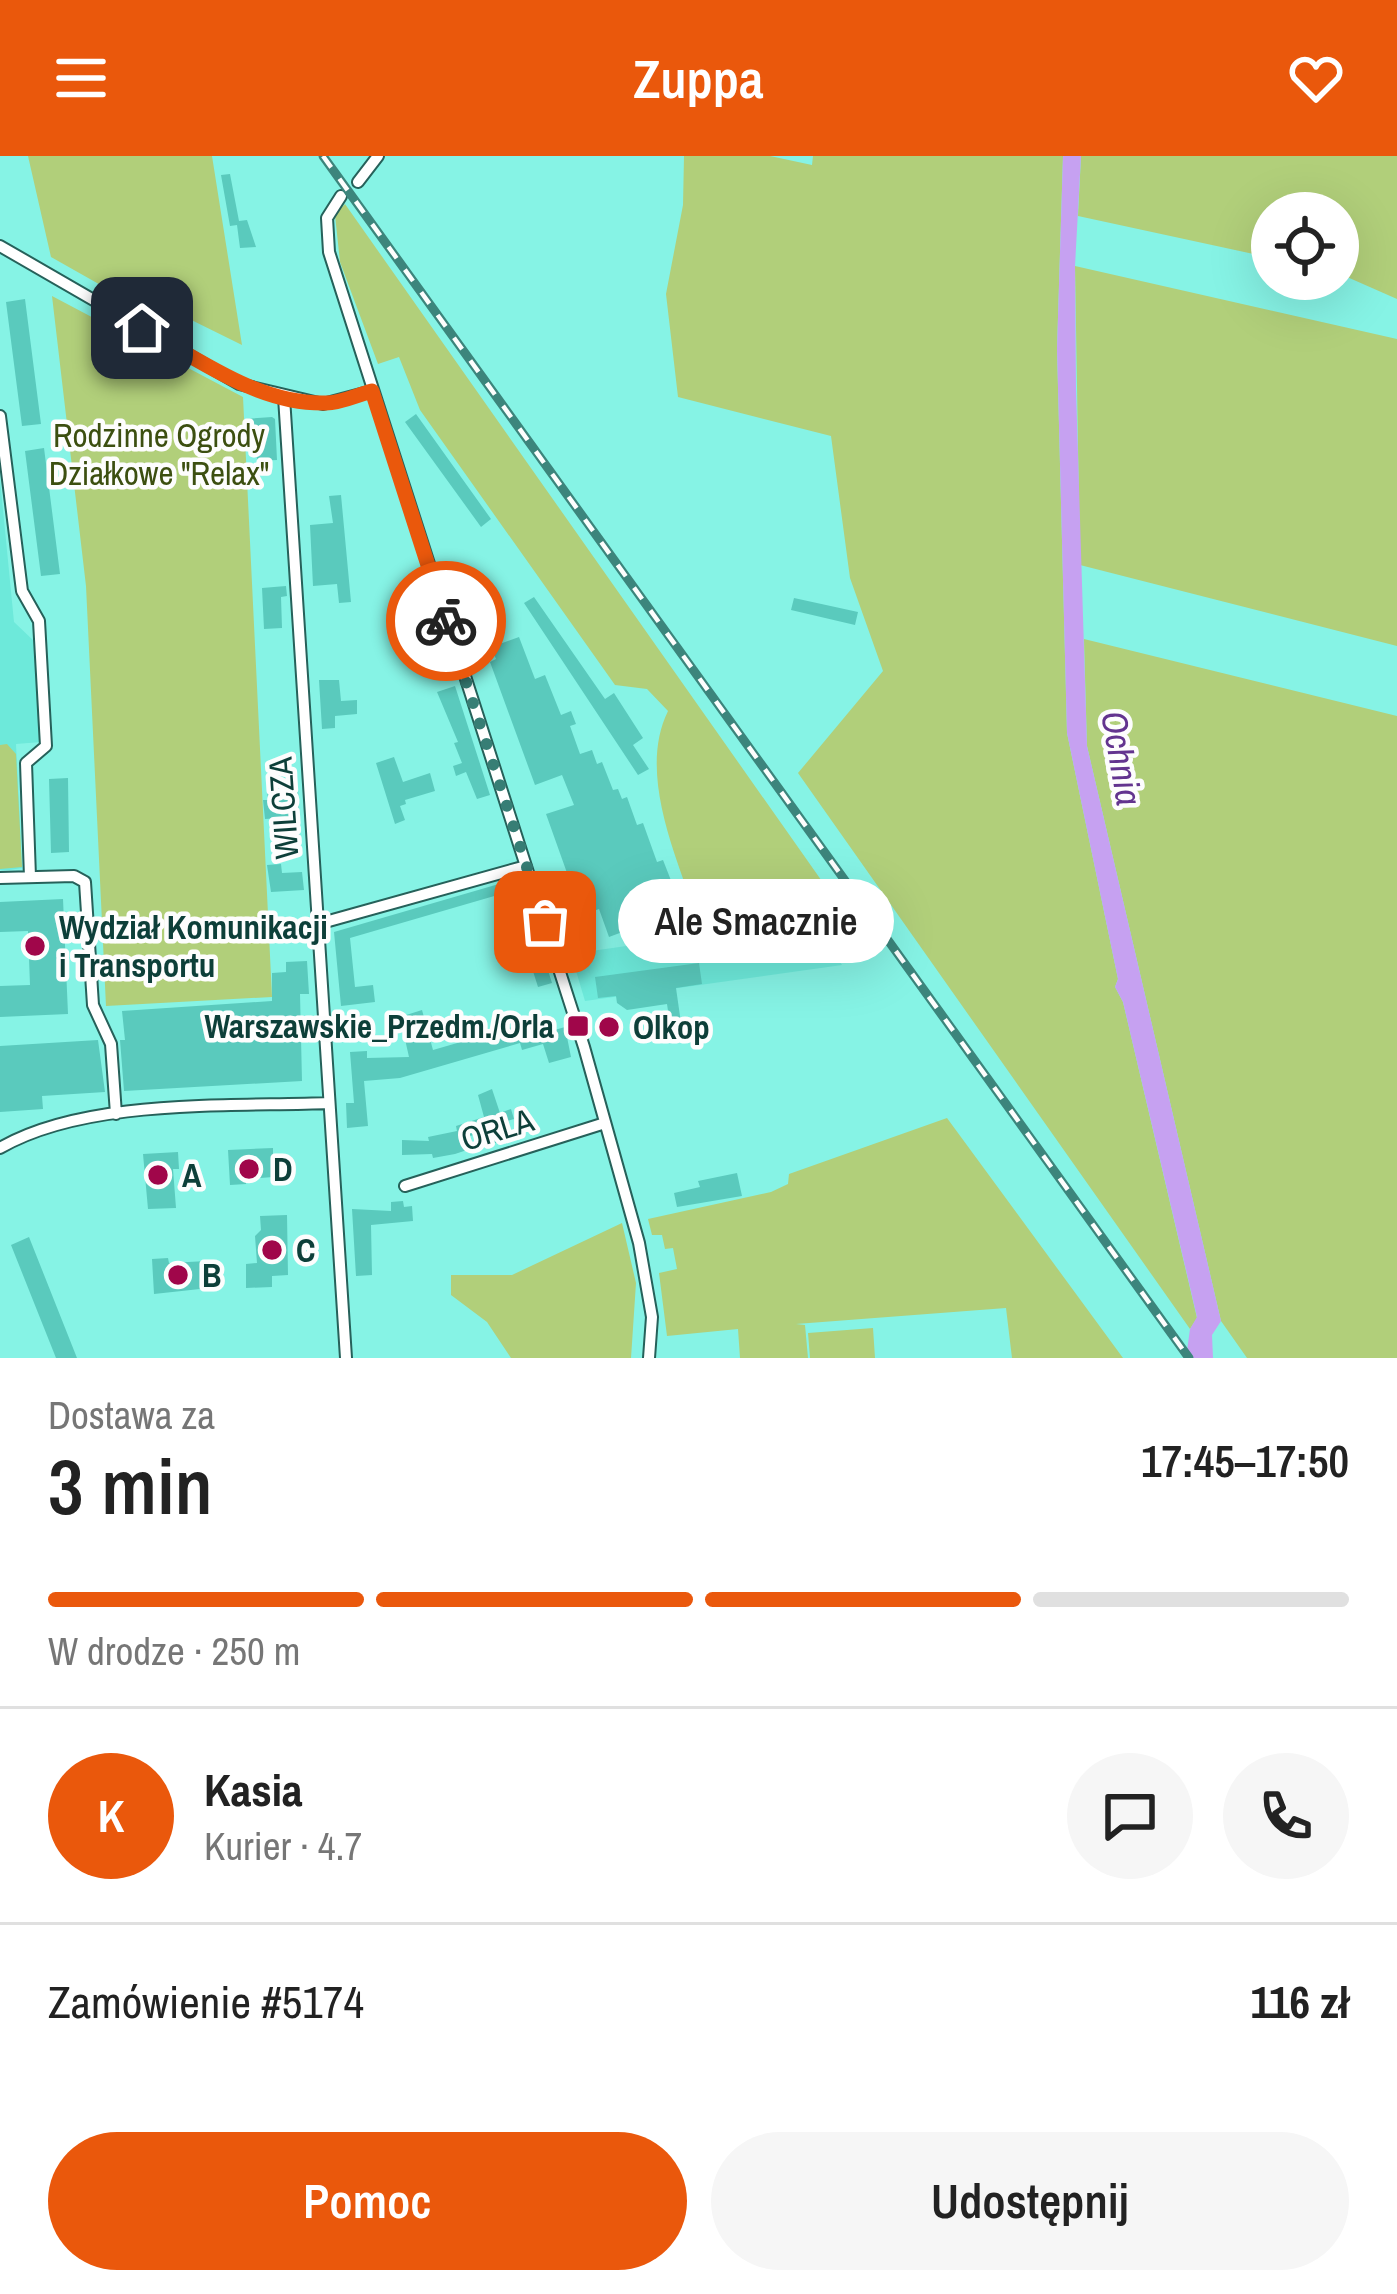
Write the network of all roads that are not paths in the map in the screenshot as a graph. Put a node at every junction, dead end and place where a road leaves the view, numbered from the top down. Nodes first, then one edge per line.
1 (378, 156) edge
2 (358, 182) dead end
3 (341, 196) dead end
4 (0, 246) edge
5 (372, 391) junction
6 (284, 397) junction
7 (0, 416) edge
8 (526, 866) junction
9 (30, 877) junction
10 (0, 878) edge
11 (318, 924) junction
12 (329, 1102) junction
13 (116, 1114) junction
14 (605, 1124) junction
15 (0, 1148) edge
16 (405, 1186) dead end
17 (346, 1358) edge
18 (649, 1358) edge

1 - 2 street
3 - 5 street
4 - 6 street
5 - 6 street
5 - 8 street
6 - 11 street, WILCZA
7 - 9 street
8 - 11 street
8 - 14 street
9 - 10 street
9 - 13 street
11 - 12 street, WILCZA
12 - 13 street
12 - 17 street, WILCZA
13 - 15 street
14 - 16 street, ORLA
14 - 18 street

